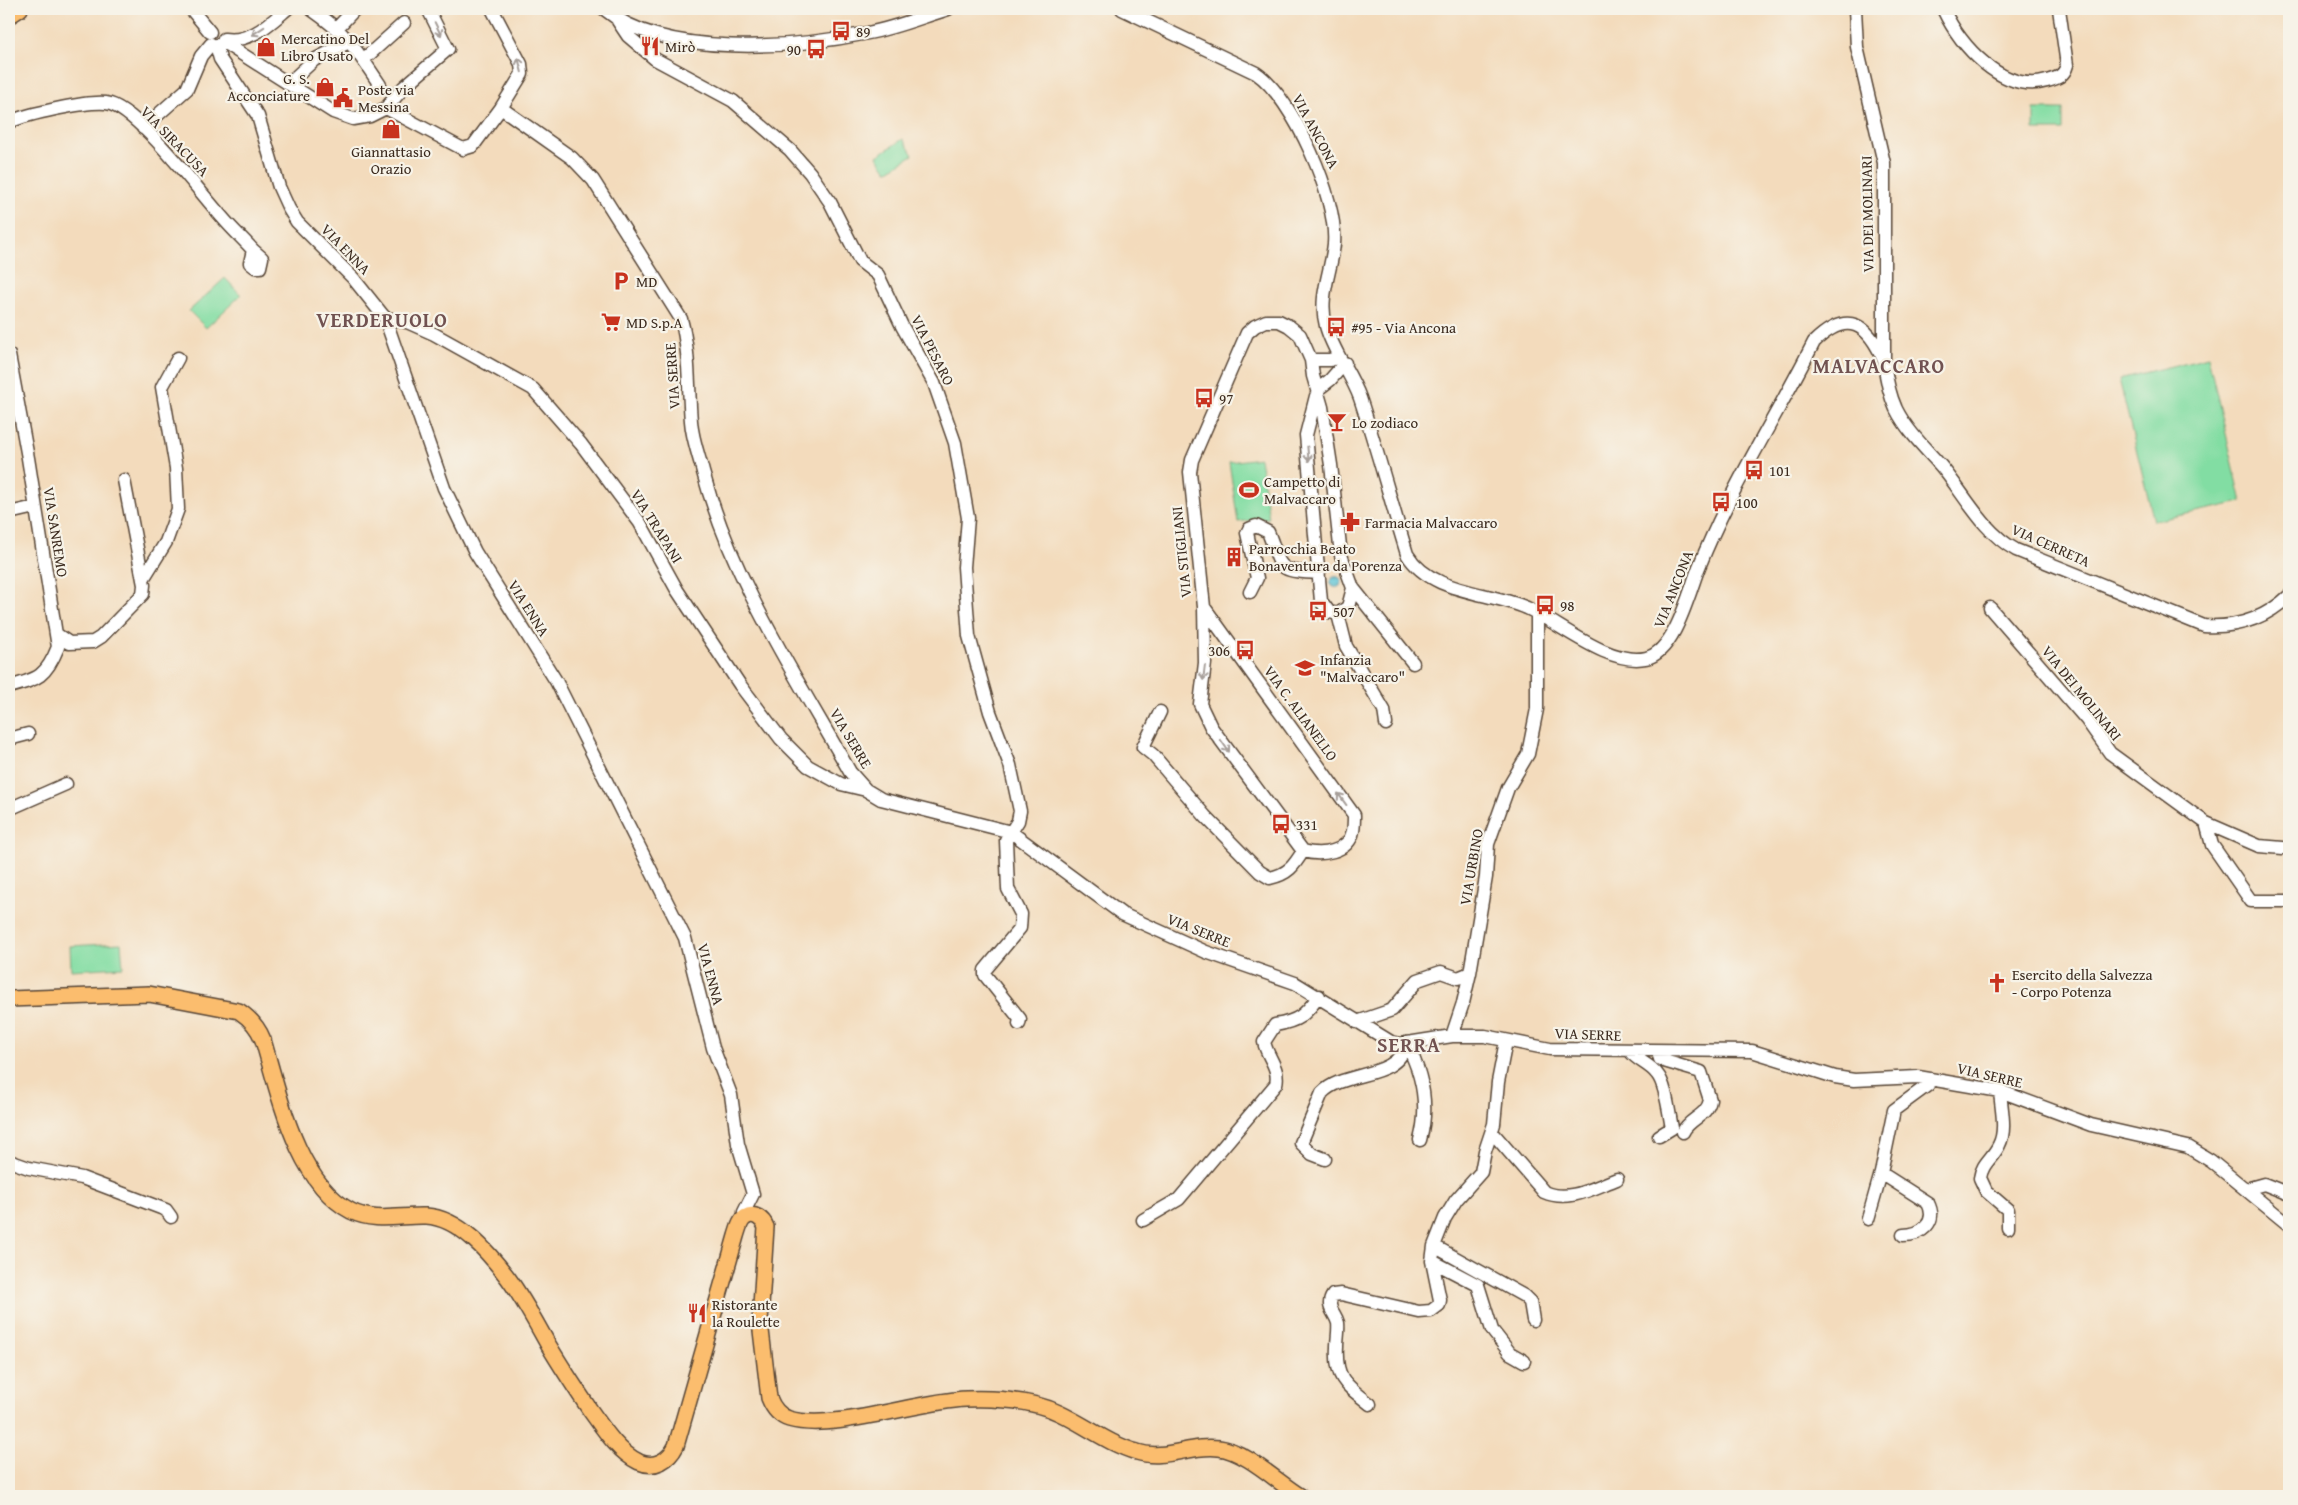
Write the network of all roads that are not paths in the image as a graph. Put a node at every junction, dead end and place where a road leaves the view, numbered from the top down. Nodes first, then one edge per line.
1 (20, 9) edge
2 (191, 9) edge
3 (287, 9) edge
4 (311, 9) edge
5 (355, 9) edge
6 (428, 9) edge
7 (492, 9) edge
8 (604, 9) edge
9 (948, 9) edge
10 (1122, 9) edge
11 (1855, 9) edge
12 (1943, 9) edge
13 (2059, 9) edge
14 (9, 16) edge
15 (618, 21) junction
16 (404, 23) dead end
17 (337, 28) junction
18 (217, 40) junction
19 (351, 41) junction
20 (363, 60) junction
21 (288, 84) junction
22 (380, 85) dead end
23 (386, 108) junction
24 (502, 108) junction
25 (13, 119) edge
26 (143, 128) junction
27 (254, 250) dead end
28 (385, 318) junction
29 (9, 355) edge
30 (178, 358) dead end
31 (1311, 360) junction
32 (1338, 360) junction
33 (1884, 361) junction
34 (1313, 376) junction
35 (1330, 380) junction
36 (1353, 382) junction
37 (1317, 390) junction
38 (14, 412) edge
39 (1307, 430) junction
40 (1324, 430) junction
41 (124, 480) dead end
42 (35, 507) junction
43 (9, 513) edge
44 (1319, 573) junction
45 (143, 578) junction
46 (1353, 588) junction
47 (1250, 592) dead end
48 (2289, 596) edge
49 (1204, 607) junction
50 (1990, 608) dead end
51 (1537, 613) junction
52 (1338, 614) junction
53 (56, 634) junction
54 (1413, 664) dead end
55 (9, 687) edge
56 (1160, 712) dead end
57 (1386, 724) dead end
58 (28, 734) dead end
59 (9, 740) edge
60 (66, 784) dead end
61 (866, 790) junction
62 (9, 809) edge
63 (2206, 824) junction
64 (1011, 832) junction
65 (2283, 848) dead end
66 (1303, 850) junction
67 (2289, 901) edge
68 (1470, 973) junction
69 (1319, 996) junction
70 (9, 999) edge
71 (1357, 1022) junction
72 (1019, 1024) dead end
73 (1452, 1036) junction
74 (1506, 1041) junction
75 (1406, 1043) junction
76 (1630, 1051) junction
77 (1658, 1052) junction
78 (1928, 1079) junction
79 (2000, 1091) junction
80 (1492, 1132) junction
81 (1683, 1132) dead end
82 (1659, 1136) dead end
83 (1420, 1140) dead end
84 (1325, 1159) dead end
85 (9, 1161) edge
86 (1881, 1173) junction
87 (1617, 1179) dead end
88 (2246, 1189) junction
89 (2289, 1194) edge
90 (171, 1217) dead end
91 (746, 1217) junction
92 (1868, 1219) dead end
93 (1143, 1220) dead end
94 (2289, 1225) edge
95 (2008, 1228) dead end
96 (1903, 1234) dead end
97 (1434, 1246) junction
98 (1432, 1261) junction
99 (1533, 1320) dead end
100 (1524, 1361) dead end
101 (1370, 1404) dead end
102 (1300, 1496) edge

1 - 14 main road
2 - 18 street
3 -> 18 street
4 - 17 street
5 - 17 street
6 -> 23 street
24 -> 7 street
8 - 15 street
9 - 15 street
10 - 32 street, VIA ANCONA
11 - 33 street, VIA DEI MOLINARI
12 - 13 street
15 - 64 street, VIA PESARO
16 - 20 street
17 - 19 street
18 - 21 street
18 - 26 street
18 - 28 street, VIA ENNA
19 - 20 street
19 - 21 street
20 - 22 street
21 - 23 street
23 - 24 street
24 - 61 street, VIA SERRE
25 - 26 street, VIA SIRACUSA
26 - 27 street, VIA SIRACUSA
28 - 61 street, VIA TRAPANI
28 - 91 street, VIA ENNA
29 - 38 street, VIA SANREMO
30 - 45 street
31 - 32 street
31 - 34 street, VIA STIGLIANI
31 - 49 street, VIA STIGLIANI
32 - 34 street
32 - 35 street
32 - 36 street
33 - 48 street, VIA CERRETA
33 - 51 street, VIA ANCONA
34 - 37 street, VIA STIGLIANI
35 - 36 street
35 - 37 street
36 - 51 street, VIA ANCONA
37 - 39 street
37 - 40 street, VIA STIGLIANI
38 - 42 street, VIA SANREMO
39 - 40 street
39 -> 44 street
40 - 46 street, VIA STIGLIANI
41 - 45 street
42 - 43 street
42 - 53 street, VIA SANREMO
44 - 47 street
44 - 52 street
45 - 53 street
46 - 52 street
46 - 54 street, VIA STIGLIANI
49 -> 66 street, VIA STIGLIANI
66 -> 49 street, VIA C. ALIANELLO
50 - 63 street, VIA DEI MOLINARI
51 - 68 street, VIA URBINO
52 - 57 street
53 - 55 street, VIA SANREMO
56 - 66 street
58 - 59 street
60 - 62 street
61 - 64 street, VIA SERRE
63 - 65 street, VIA DEI MOLINARI
63 - 67 street
64 - 69 street, VIA SERRE
64 - 72 street, VIA PESARO
68 - 71 street
68 - 73 street, VIA URBINO
69 - 71 street, VIA SERRE
69 - 93 street
70 - 91 main road
71 - 75 street, VIA SERRE
73 - 74 street, VIA SERRE
73 - 75 street, VIA SERRE
74 - 76 street, VIA SERRE
74 - 80 street
75 - 83 street
75 - 84 street
76 - 77 street, VIA SERRE
76 - 82 street
77 - 78 street, VIA SERRE
77 - 81 street
78 - 79 street, VIA SERRE
78 - 86 street
79 - 88 street, VIA SERRE
79 - 95 street
80 - 87 street
80 - 97 street
85 - 90 street
86 - 92 street
86 - 96 street
88 - 89 street
88 - 94 street, VIA SERRE
91 - 102 main road
97 - 98 street
97 - 99 street
98 - 100 street
98 - 101 street

